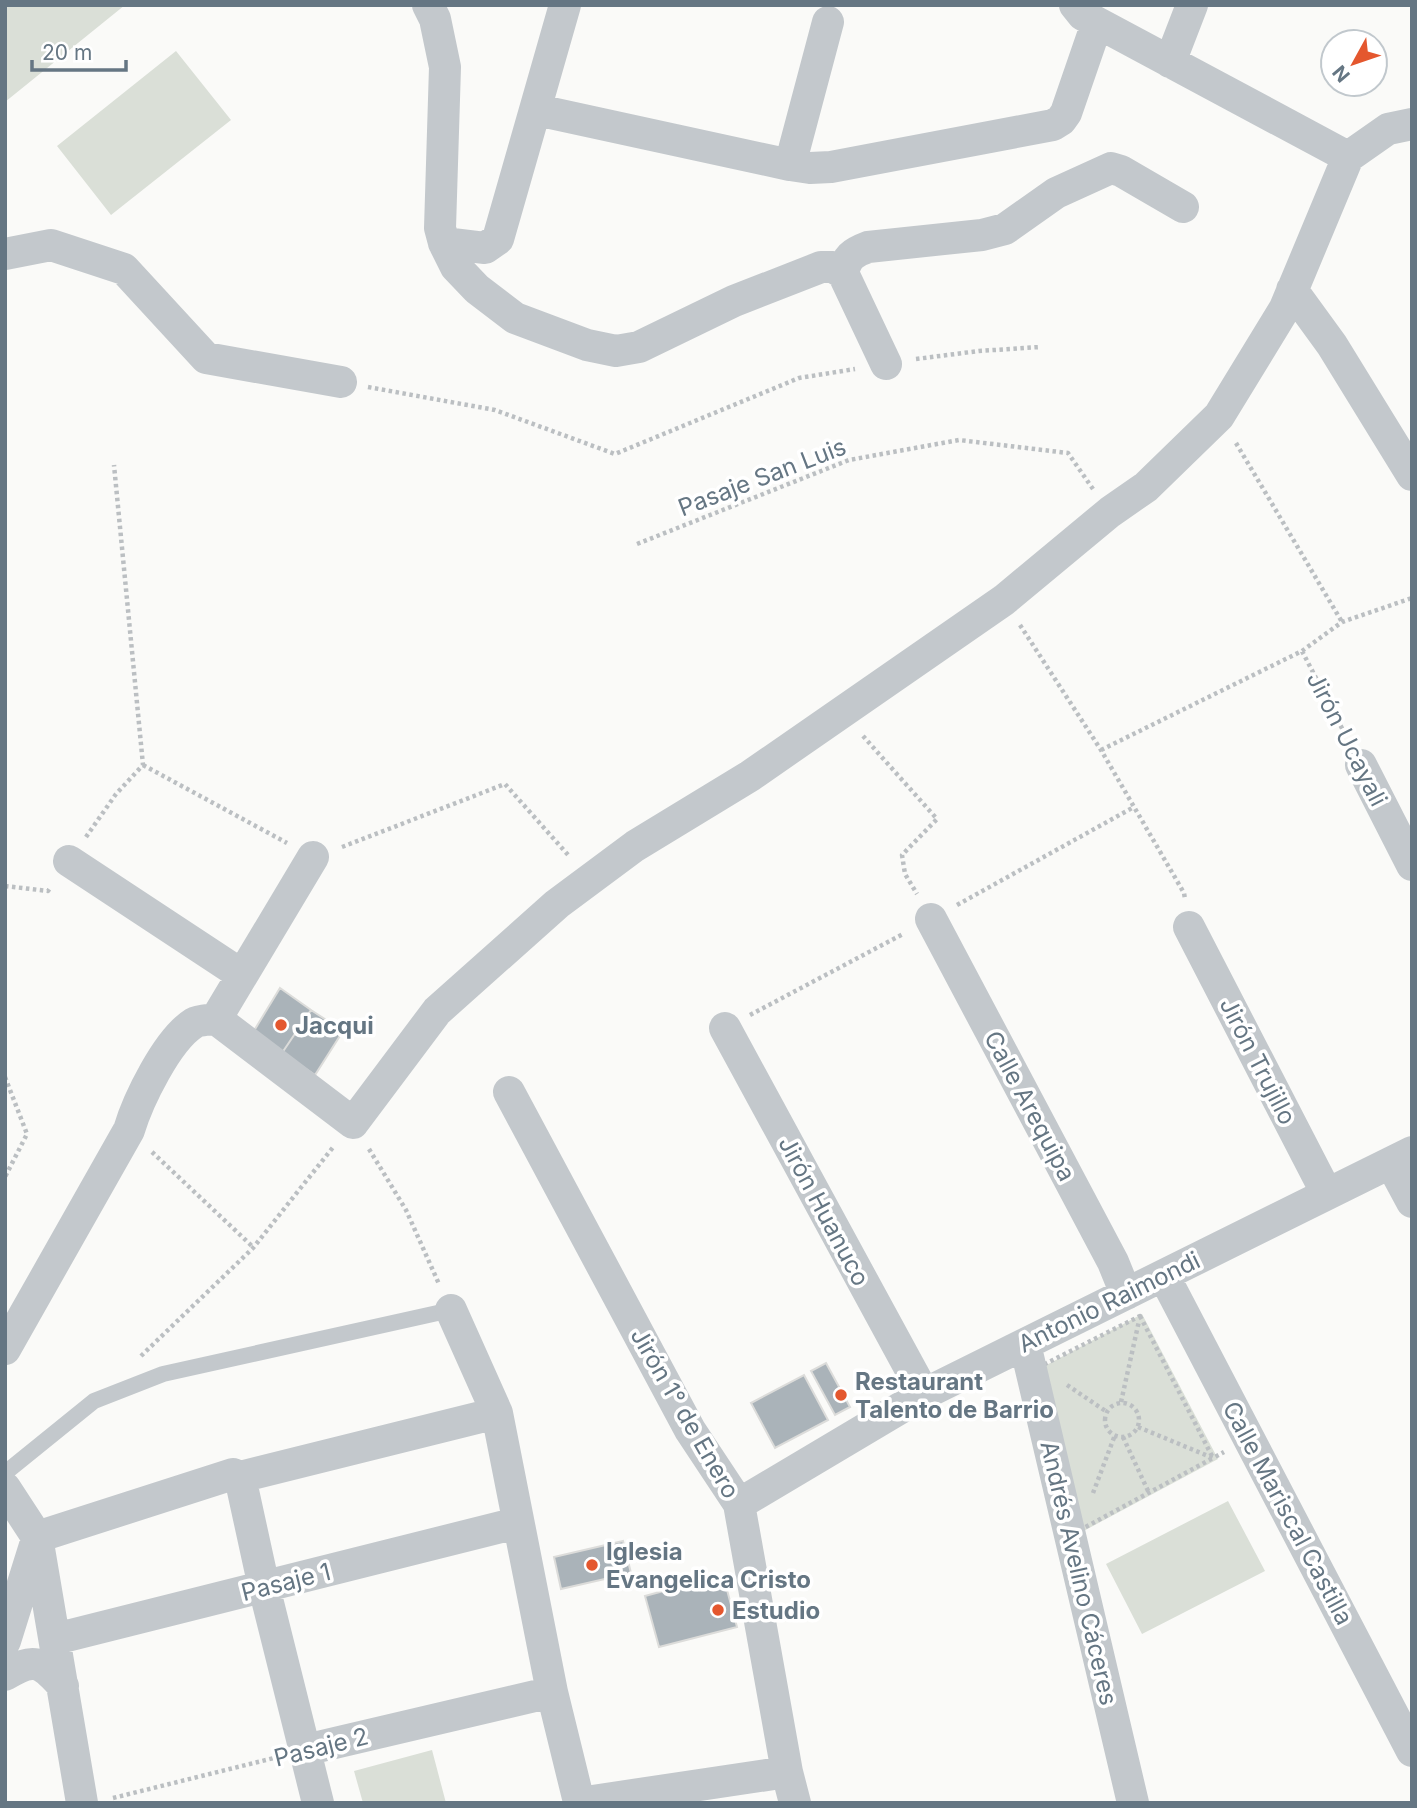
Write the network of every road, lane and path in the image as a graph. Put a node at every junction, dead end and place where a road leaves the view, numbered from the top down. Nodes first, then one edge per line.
1 (565, 5) edge
2 (1192, 5) edge
3 (435, 10) edge
4 (1086, 14) edge
5 (828, 22) dead end
6 (1170, 62) junction
7 (537, 110) junction
8 (1412, 124) edge
9 (1348, 157) junction
10 (790, 165) junction
11 (1183, 207) dead end
12 (444, 243) junction
13 (5, 254) edge
14 (843, 273) junction
15 (1292, 290) junction
16 (1040, 347) dead end
17 (886, 364) junction
18 (341, 382) joint
19 (1219, 416) junction
20 (114, 465) dead end
21 (1412, 475) edge
22 (1110, 512) junction
23 (637, 544) dead end
24 (1412, 598) edge
25 (1004, 600) junction
26 (1342, 622) junction
27 (1302, 651) junction
28 (841, 712) junction
29 (1101, 750) junction
30 (144, 765) junction
31 (1361, 765) joint
32 (313, 858) junction
33 (69, 861) junction
34 (1412, 865) edge
35 (590, 879) junction
36 (5, 886) edge
37 (931, 919) joint
38 (1189, 927) joint
39 (242, 975) junction
40 (216, 1019) junction
41 (725, 1028) dead end
42 (5, 1077) edge
43 (509, 1092) dead end
44 (353, 1123) junction
45 (129, 1130) junction
46 (1401, 1157) edge
47 (5, 1177) edge
48 (1327, 1194) junction
49 (1412, 1202) edge
50 (253, 1248) junction
51 (1164, 1276) junction
52 (1133, 1305) junction
53 (451, 1310) junction
54 (1025, 1344) junction
55 (5, 1349) edge
56 (134, 1363) dead end
57 (923, 1394) junction
58 (1121, 1402) junction
59 (497, 1413) junction
60 (1138, 1427) junction
61 (1115, 1435) junction
62 (1123, 1437) junction
63 (1249, 1438) junction
64 (1213, 1458) junction
65 (5, 1473) edge
66 (240, 1477) junction
67 (5, 1488) edge
68 (1149, 1493) junction
69 (1093, 1495) dead end
70 (739, 1504) junction
71 (517, 1523) junction
72 (1078, 1528) junction
73 (37, 1537) junction
74 (264, 1587) junction
75 (55, 1639) junction
76 (5, 1640) edge
77 (5, 1675) edge
78 (63, 1686) junction
79 (552, 1692) junction
80 (305, 1750) junction
81 (1412, 1751) edge
82 (787, 1772) junction
83 (94, 1801) edge
84 (579, 1802) edge
85 (318, 1803) edge
86 (795, 1803) edge
87 (1133, 1803) edge

1 - 7 street
2 - 6 street
3 - 12 street
4 - 6 street
4 - 10 street
5 - 10 street
6 - 9 street
7 - 10 street
7 - 12 street
8 - 9 street
9 - 15 street
11 - 14 street
12 - 14 street
13 - 18 street
14 - 17 street
15 - 19 street
15 - 21 street
16 - 17 path
17 - 18 path
19 - 22 street
19 - 26 path
20 - 30 path
22 - 23 path, Pasaje San Luis
22 - 25 street
24 - 26 path
25 - 28 street
25 - 29 path
26 - 27 path
27 - 29 path
27 - 31 path, Jirón Ucayali
28 - 35 street
28 - 37 path
29 - 38 path
30 - 32 path
30 - 33 path
31 - 34 street, Jirón Ucayali
32 - 35 path
32 - 39 street
33 - 36 path
33 - 39 street
35 - 44 street
37 - 52 street, Calle Arequipa
38 - 48 street, Jirón Trujillo
39 - 40 street
40 - 44 street
40 - 45 street
41 - 57 street, Jirón Huanuco
42 - 47 path
43 - 70 street, Jirón 1° de Enero
44 - 50 path
44 - 53 path
45 - 50 path
45 - 55 street
46 - 48 street, Antonio Raimondi
46 - 49 street
48 - 51 street, Antonio Raimondi
50 - 56 path
51 - 52 street, Antonio Raimondi
51 - 52 path
51 - 63 street, Calle Mariscal Castilla
52 - 54 street, Antonio Raimondi
52 - 58 path
52 - 64 path
52 - 72 path
53 - 59 street
53 - 65 lane
54 - 57 street, Antonio Raimondi
54 - 72 street, Andrés Avelino Cáceres
57 - 70 street, Antonio Raimondi
58 - 60 path
58 - 61 path
59 - 66 street
59 - 71 street
60 - 62 path
60 - 64 path
61 - 62 path
61 - 69 path
62 - 68 path
63 - 64 path
63 - 81 street, Calle Mariscal Castilla
64 - 68 path
66 - 73 street
66 - 74 street
67 - 73 street
68 - 72 path
70 - 82 street, Jirón 1° de Enero
71 - 74 street, Pasaje 1
71 - 79 street
72 - 87 street, Andrés Avelino Cáceres
73 - 75 street
73 - 76 street
74 - 75 street, Pasaje 1
74 - 80 street
75 - 78 street
77 - 78 street
78 - 83 street
79 - 80 street, Pasaje 2
79 - 84 street
80 - 83 path, Pasaje 2
80 - 85 street
82 - 84 street
82 - 86 street, Jirón 1° de Enero

